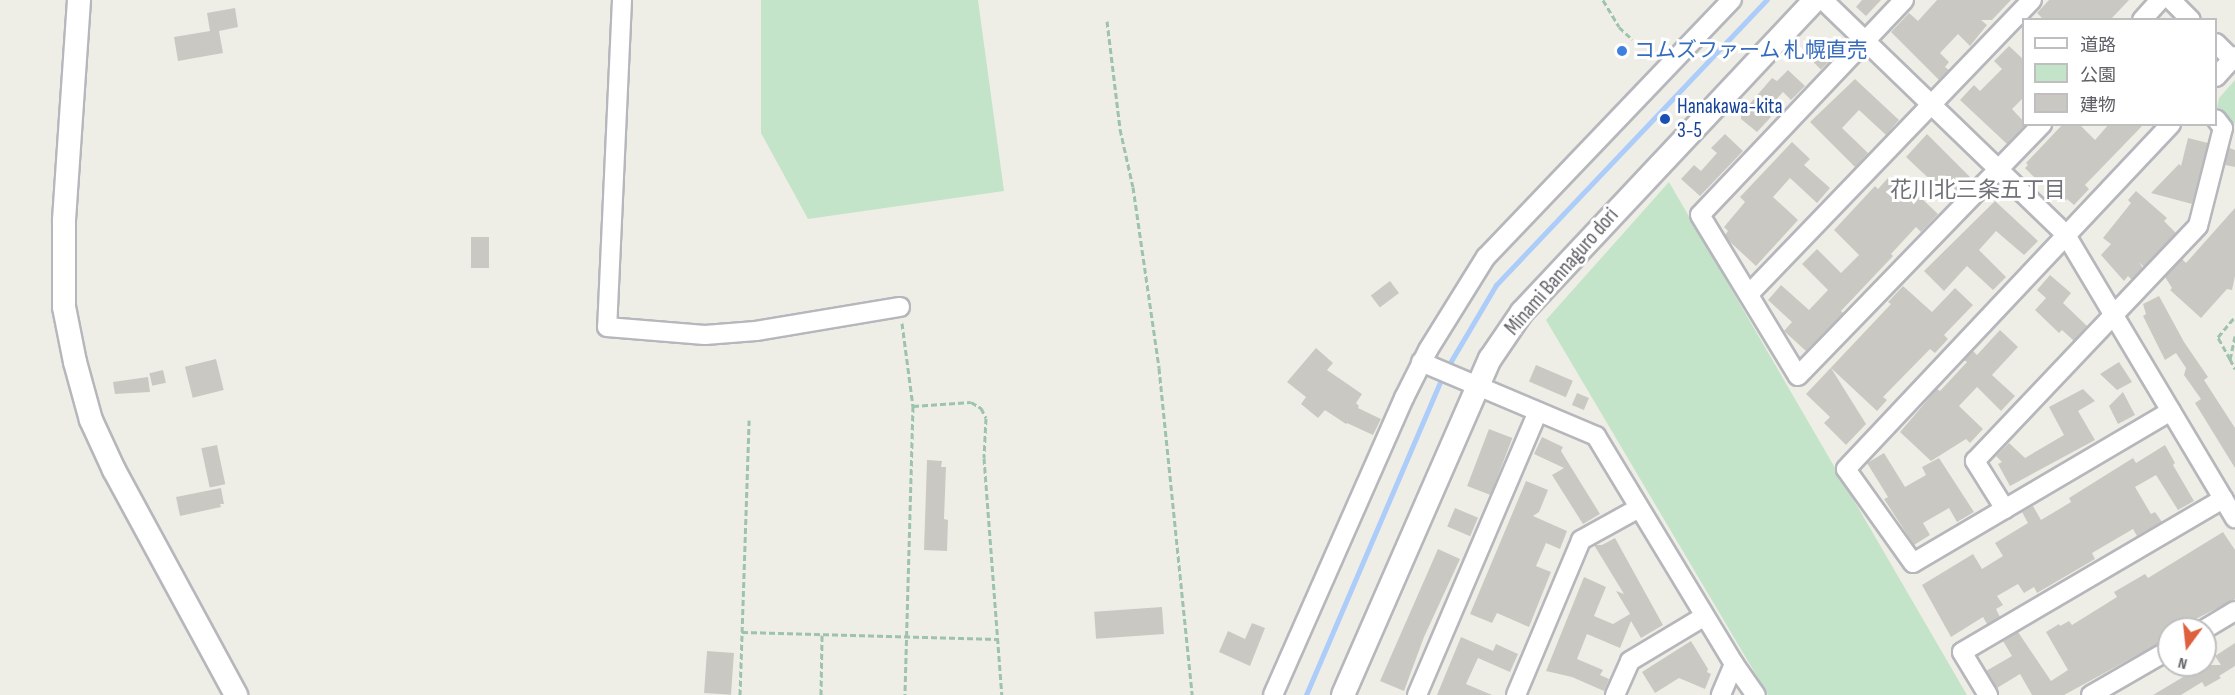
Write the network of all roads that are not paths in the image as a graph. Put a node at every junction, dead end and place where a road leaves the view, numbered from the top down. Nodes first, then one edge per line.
1 (79, 0) edge
2 (622, 0) edge
3 (1732, 0) edge
4 (1815, 0) edge
5 (1823, 0) edge
6 (1904, 0) edge
7 (2032, 0) edge
8 (2160, 0) edge
9 (2171, 0) edge
10 (2144, 18) edge
11 (2189, 18) edge
12 (1865, 40) junction
13 (2217, 44) edge
14 (2234, 58) edge
15 (2217, 76) edge
16 (1932, 105) junction
17 (2217, 120) edge
18 (2040, 126) edge
19 (2169, 126) edge
20 (1998, 170) junction
21 (2066, 235) junction
22 (1749, 294) junction
23 (900, 307) road end
24 (2115, 317) junction
25 (1428, 365) junction
26 (1478, 387) junction
27 (2171, 411) junction
28 (1538, 412) junction
29 (2223, 499) junction
30 (1639, 508) junction
31 (2005, 509) junction
32 (2235, 519) edge
33 (2235, 612) edge
34 (1705, 616) junction
35 (2217, 622) edge
36 (2157, 657) edge
37 (1734, 664) junction
38 (236, 695) edge
39 (1273, 695) edge
40 (1343, 695) edge
41 (1417, 695) edge
42 (1516, 695) edge
43 (1615, 695) edge
44 (1721, 695) edge
45 (1756, 695) edge
46 (1988, 695) edge
47 (2091, 695) edge

1 - 38 street
2 - 23 street
3 - 25 street
4 - 26 street, Minami Bannaguro dori
5 - 12 street
6 - 12 street
7 - 16 street
8 - 10 street
9 - 11 street
12 - 16 street
12 - 22 street
13 - 14 street
14 - 15 street
16 - 20 street
16 - 22 street
17 - 24 street
18 - 20 street
19 - 21 street
20 - 21 street
20 - 22 street
21 - 24 street
21 - 31 street
24 - 27 street
24 - 31 street
25 - 26 street
25 - 39 street
26 - 28 street
26 - 40 street, Minami Bannaguro dori
27 - 29 street
27 - 31 street
28 - 30 street
28 - 41 street
29 - 32 street
29 - 46 street
30 - 34 street
30 - 42 street
33 - 35 street
34 - 37 street
34 - 43 street
36 - 47 street
37 - 44 street
37 - 45 street

